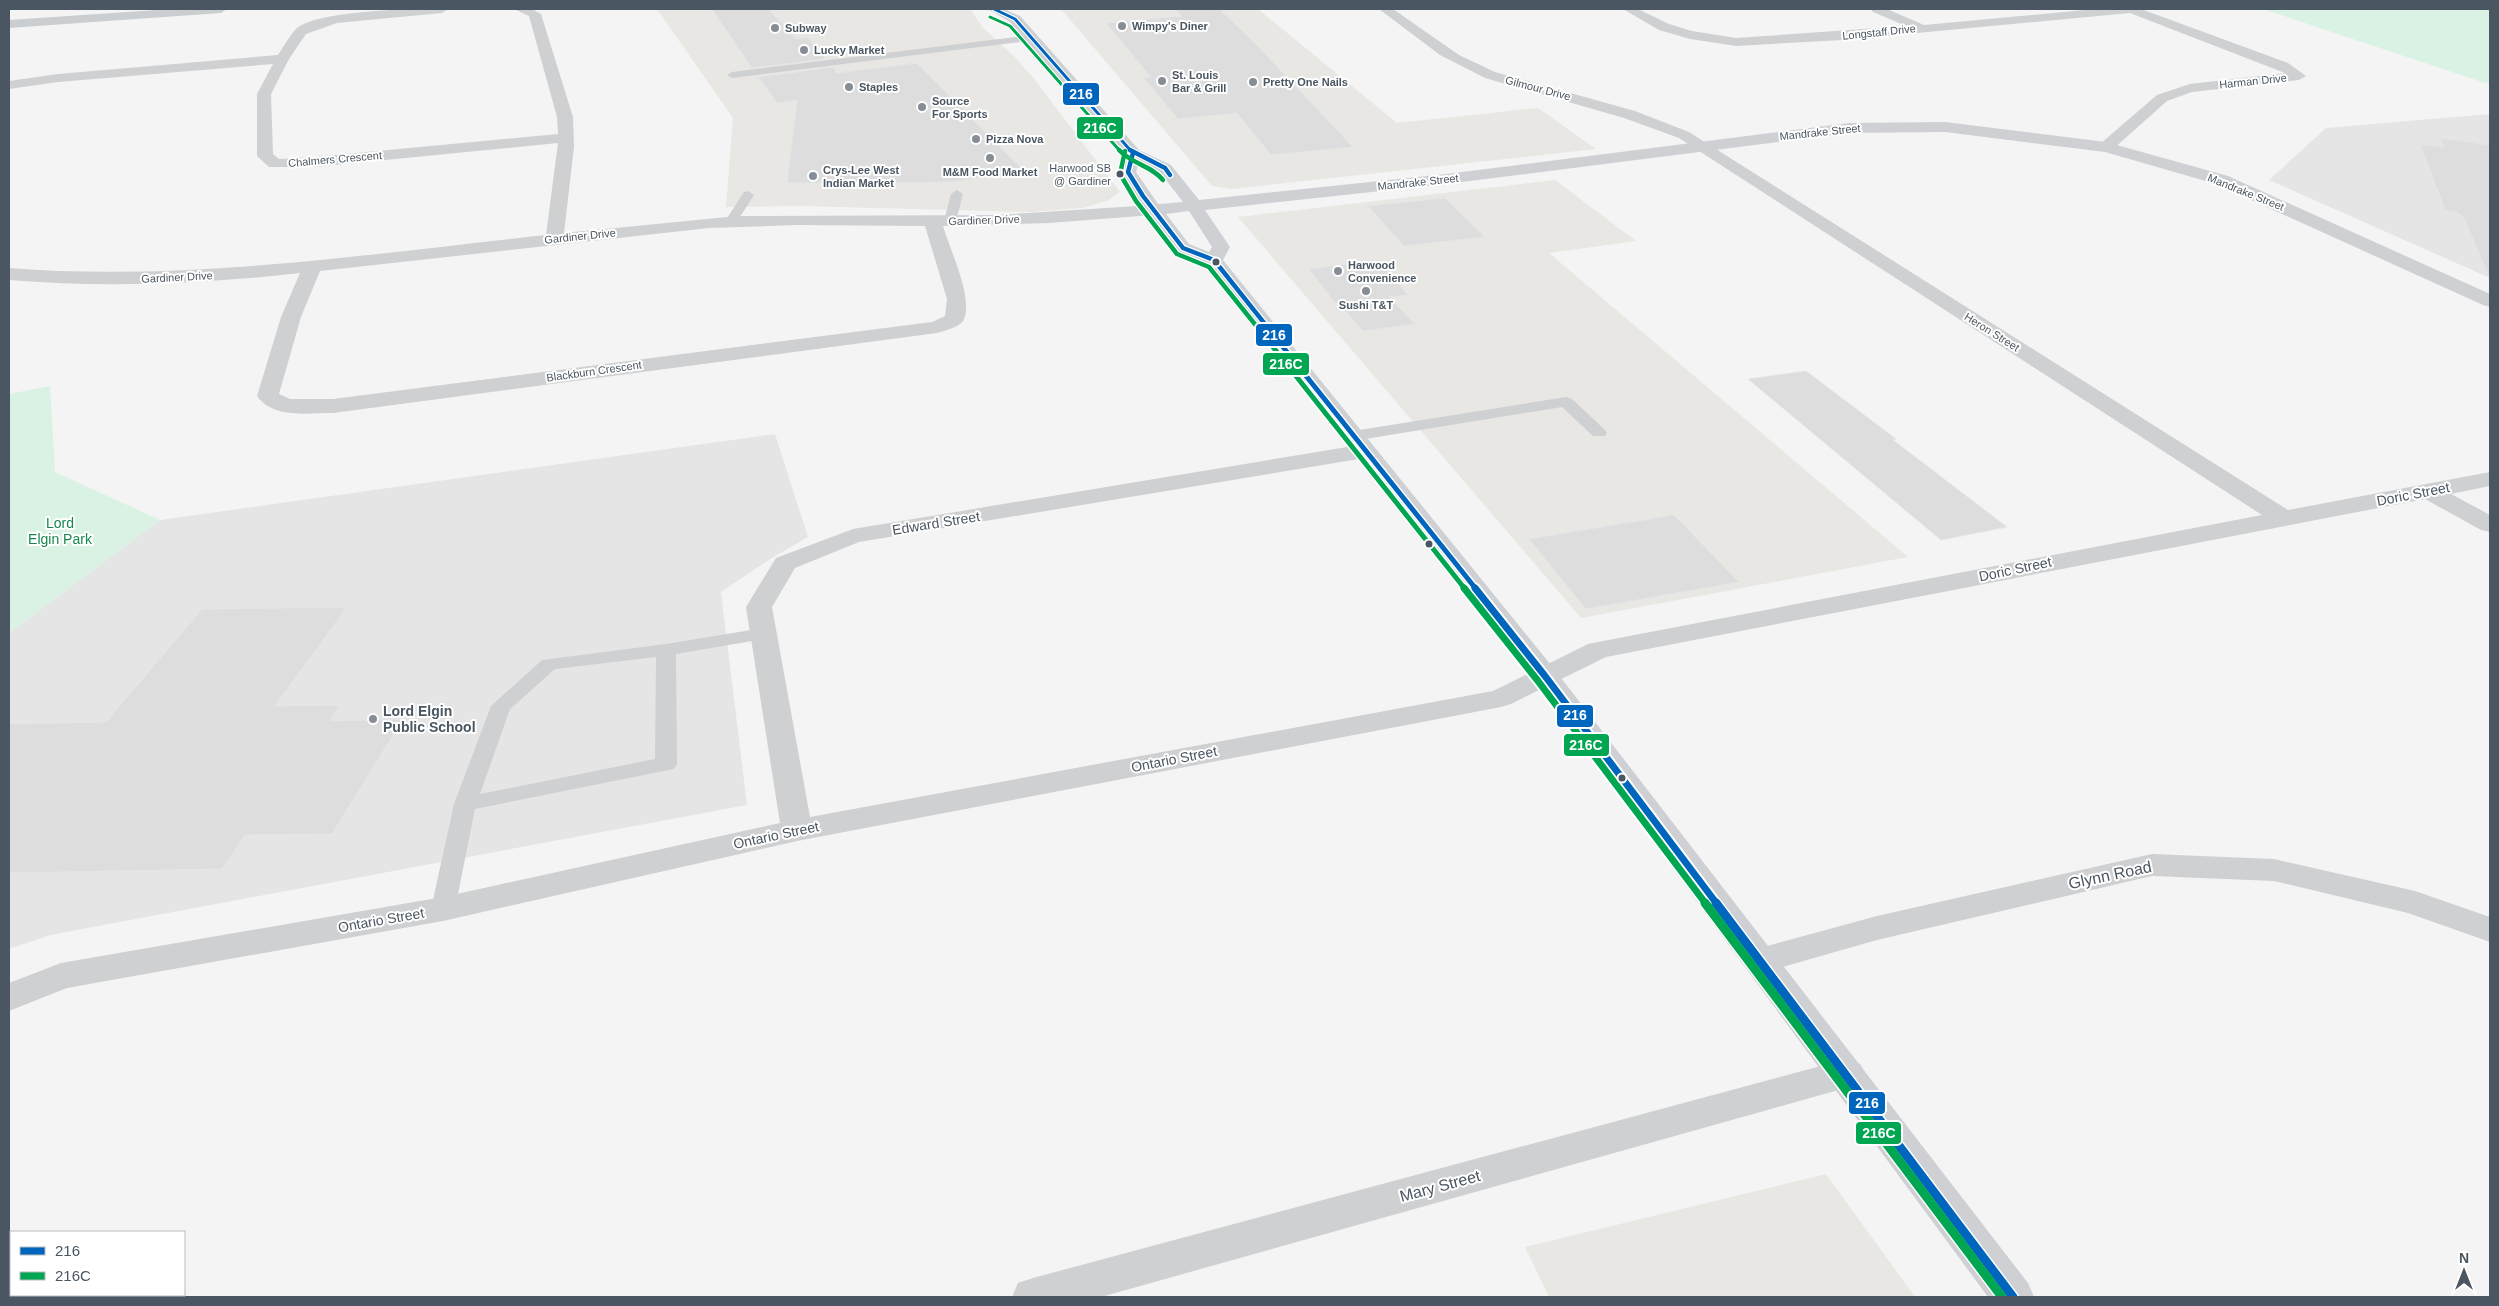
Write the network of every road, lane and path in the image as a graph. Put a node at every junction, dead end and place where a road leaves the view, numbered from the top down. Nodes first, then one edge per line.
1 (92, 9) edge
2 (221, 9) edge
3 (442, 9) edge
4 (520, 9) edge
5 (994, 9) edge
6 (1025, 9) edge
7 (1385, 9) edge
8 (1629, 9) edge
9 (1877, 9) edge
10 (2132, 9) edge
11 (9, 15) edge
12 (1015, 19) junction
13 (9, 24) edge
14 (1920, 28) junction
15 (1033, 38) junction
16 (282, 59) junction
17 (732, 75) dead end
18 (9, 85) edge
19 (566, 138) junction
20 (1701, 147) junction
21 (2106, 147) junction
22 (1133, 153) junction
23 (957, 194) dead end
24 (748, 195) dead end
25 (1193, 206) junction
26 (1153, 210) junction
27 (941, 221) junction
28 (730, 222) junction
29 (554, 239) junction
30 (1214, 260) junction
31 (312, 266) junction
32 (9, 274) edge
33 (2490, 300) edge
34 (1599, 433) dead end
35 (1359, 444) junction
36 (2490, 479) edge
37 (2429, 491) junction
38 (2284, 518) junction
39 (2490, 525) edge
40 (763, 634) junction
41 (666, 650) junction
42 (1545, 676) junction
43 (465, 804) junction
44 (796, 830) junction
45 (442, 909) junction
46 (2490, 930) edge
47 (1761, 960) junction
48 (9, 998) edge
49 (1847, 1074) junction
50 (1033, 1297) edge
51 (2013, 1297) edge

1 - 11 main road
2 - 13 main road
3 - 16 street, Chalmers Crescent
4 - 19 street
5 - 12 main road
6 - 12 main road
7 - 20 street, Gilmour Drive
8 - 14 street, Longstaff Drive
9 - 14 street
10 - 14 street, Longstaff Drive
10 - 21 street, Harman Drive
12 - 15 main road
15 - 17 lane
15 - 22 main road
16 - 18 street
16 - 19 street, Chalmers Crescent
19 - 29 street
20 - 21 main road, Mandrake Street
20 - 25 main road, Mandrake Street
20 - 38 street, Heron Street
21 - 33 main road, Mandrake Street
22 - 25 main road
22 - 26 main road
23 - 27 lane
24 - 28 lane
25 - 26 main road, Mandrake Street
25 - 30 main road
26 - 27 street, Gardiner Drive
26 - 30 main road
27 - 28 street, Gardiner Drive
27 - 31 street, Blackburn Crescent
28 - 29 street, Gardiner Drive
29 - 31 street, Gardiner Drive
30 - 35 main road
31 - 32 street, Gardiner Drive
34 - 35 lane
35 - 40 street, Edward Street
35 - 42 main road
36 - 37 street, Doric Street
37 - 38 street, Doric Street
37 - 39 street
38 - 42 street, Doric Street
40 - 41 lane
40 - 44 street, Edward Street
41 - 43 lane
41 - 43 lane
42 - 44 street, Ontario Street
42 - 47 main road
43 - 45 lane
44 - 45 street, Ontario Street
45 - 48 street, Ontario Street
46 - 47 street, Glynn Road
47 - 49 main road
49 - 50 street, Mary Street
49 - 51 main road

